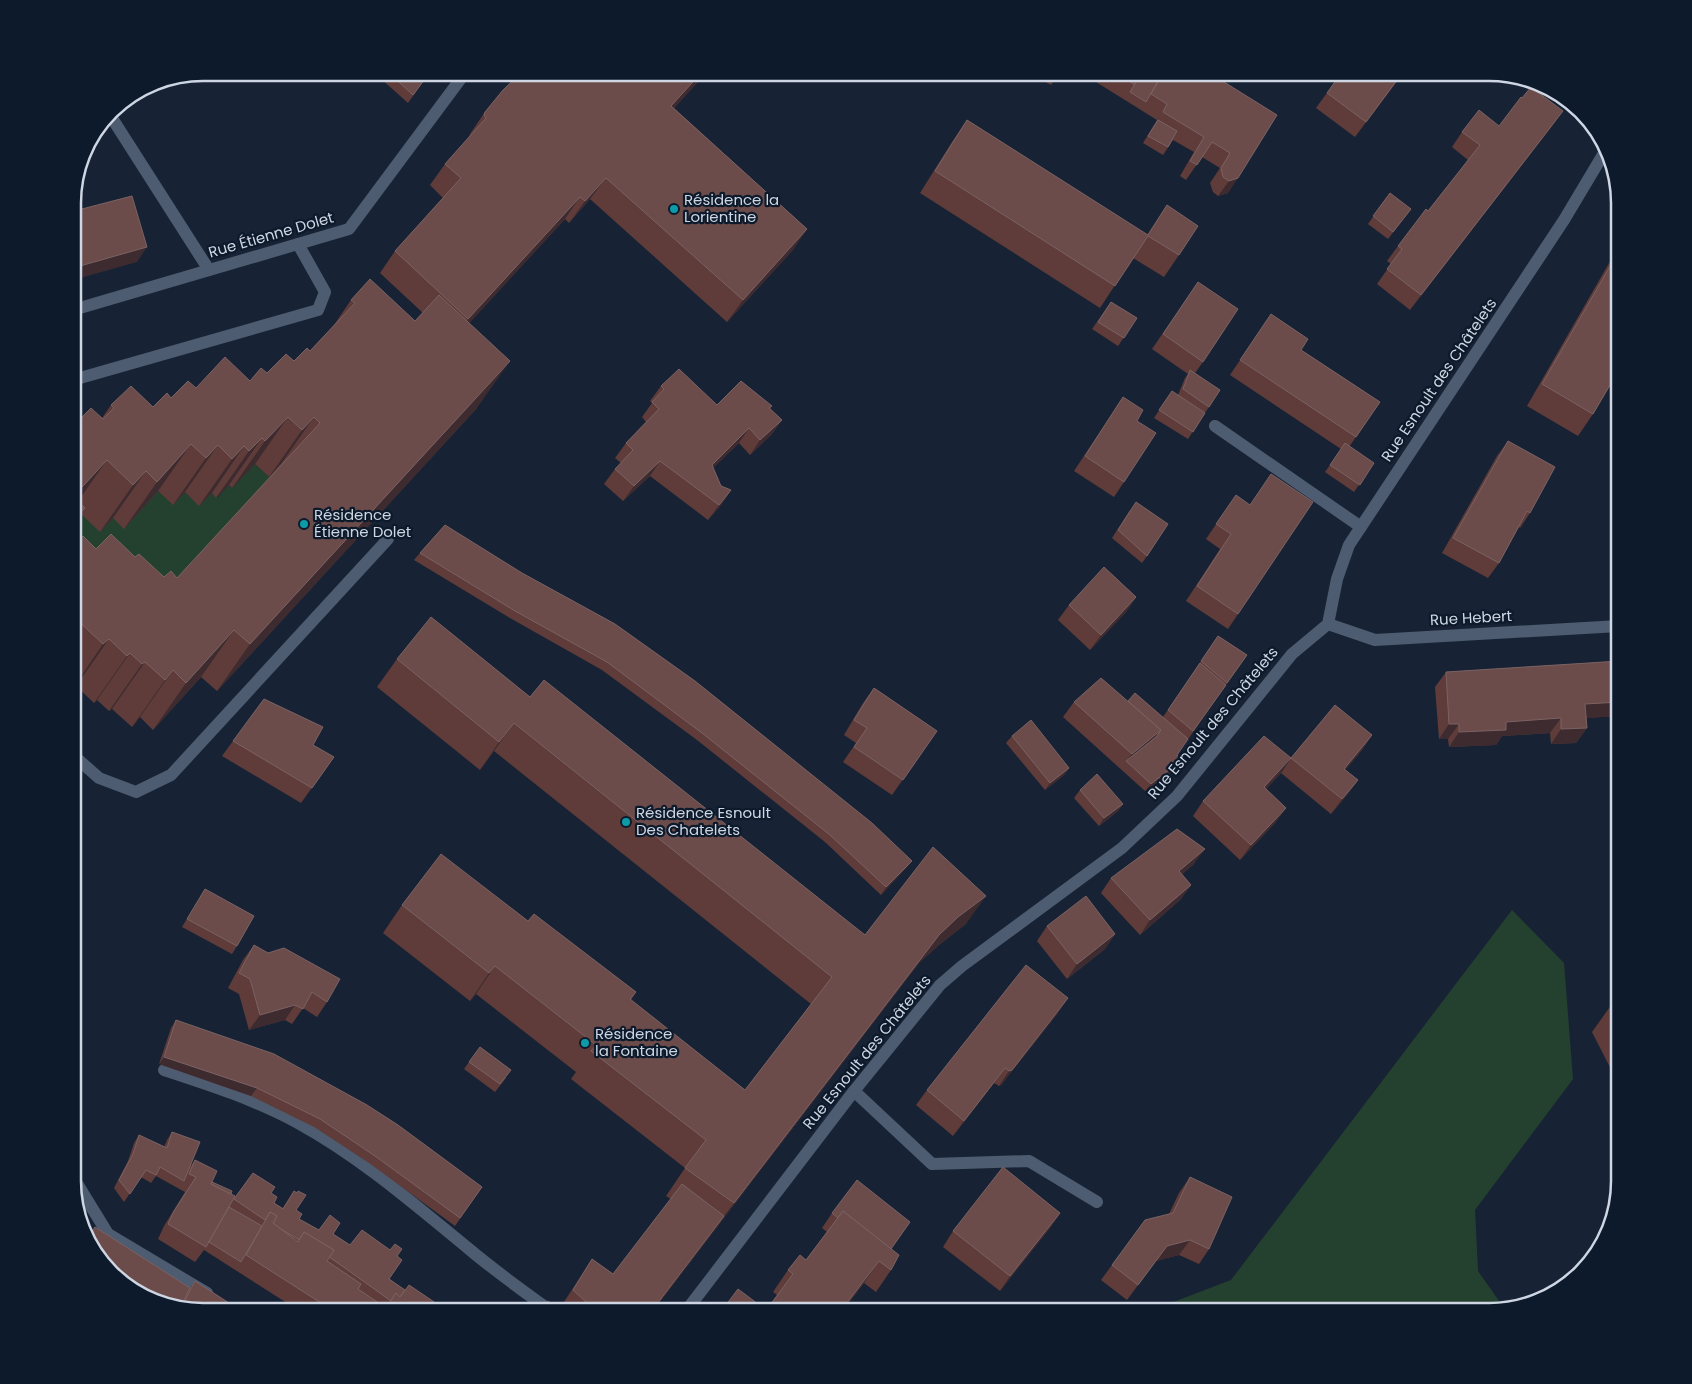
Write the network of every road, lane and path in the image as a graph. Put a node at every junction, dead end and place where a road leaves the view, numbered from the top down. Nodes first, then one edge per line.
1 (457, 82) edge
2 (114, 121) edge
3 (1601, 158) edge
4 (298, 244) junction
5 (209, 270) junction
6 (82, 307) edge
7 (82, 377) edge
8 (1215, 426) dead end
9 (1361, 527) junction
10 (388, 539) edge
11 (1328, 624) junction
12 (1611, 627) edge
13 (82, 763) edge
14 (164, 1070) dead end
15 (854, 1091) junction
16 (82, 1192) edge
17 (1097, 1202) dead end
18 (221, 1302) edge
19 (538, 1303) edge
20 (693, 1303) edge

1 - 4 street, Rue Étienne Dolet
2 - 5 street
3 - 9 street, Rue Esnoult des Châtelets
4 - 5 street, Rue Étienne Dolet
4 - 7 street
5 - 6 street, Rue Étienne Dolet
8 - 9 street
9 - 11 street, Rue Esnoult des Châtelets
10 - 13 street
11 - 12 street, Rue Hebert
11 - 15 street, Rue Esnoult des Châtelets
14 - 19 street
15 - 17 street
15 - 20 street, Rue Esnoult des Châtelets
16 - 18 street

